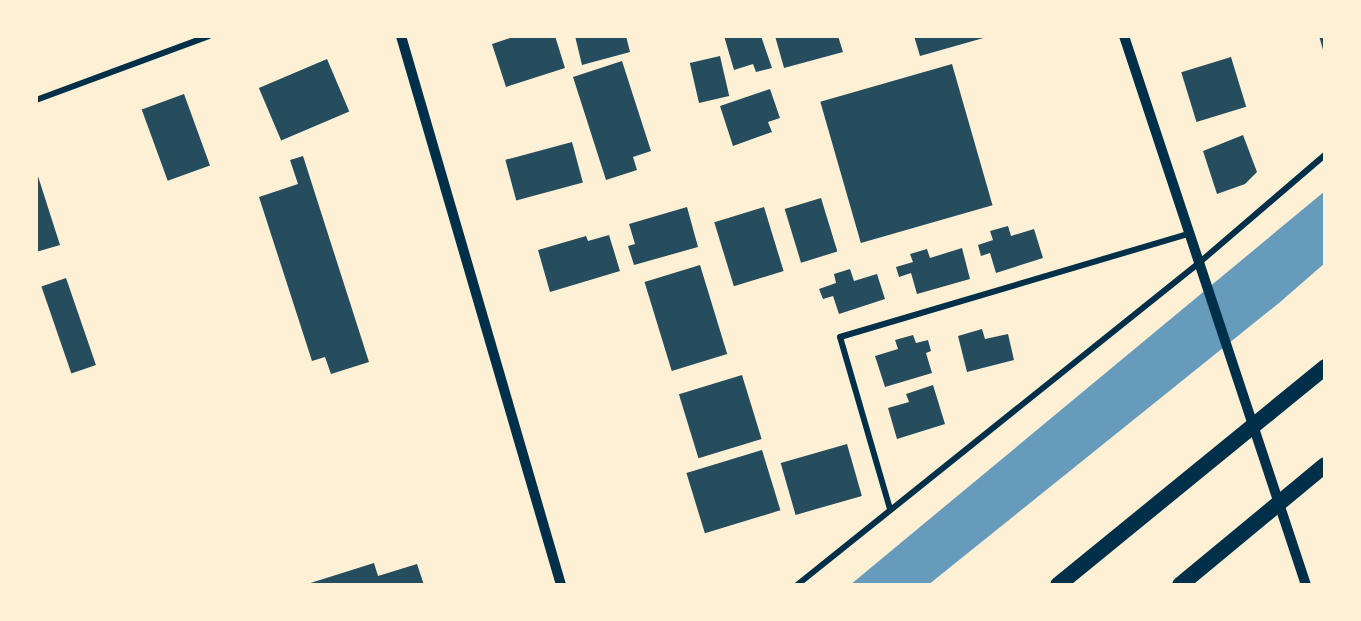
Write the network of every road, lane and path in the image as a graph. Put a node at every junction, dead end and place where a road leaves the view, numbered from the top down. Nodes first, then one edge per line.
1 (209, 36) edge
2 (401, 36) edge
3 (1124, 36) edge
4 (36, 100) edge
5 (1325, 155) edge
6 (1190, 233) junction
7 (1200, 262) junction
8 (1325, 367) edge
9 (1254, 425) junction
10 (1325, 465) edge
11 (1281, 501) junction
12 (890, 509) junction
13 (561, 585) edge
14 (797, 585) edge
15 (1058, 585) edge
16 (1180, 585) edge
17 (1306, 585) edge

1 - 4 street
2 - 13 street
3 - 6 street
5 - 7 street
6 - 7 street
6 - 12 street
7 - 9 street
7 - 12 street
8 - 9 highway
9 - 11 street
9 - 15 highway
10 - 11 highway
11 - 16 highway
11 - 17 street
12 - 14 street

